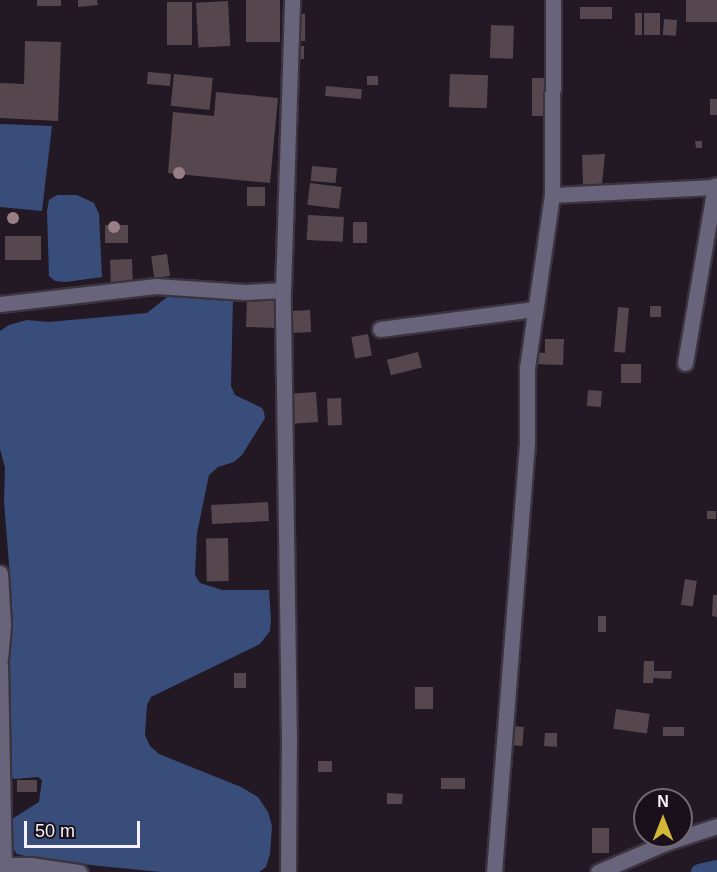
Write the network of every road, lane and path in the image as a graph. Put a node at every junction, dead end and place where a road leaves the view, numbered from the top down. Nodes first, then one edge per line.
1 (292, 0) edge
2 (553, 0) edge
3 (716, 186) edge
4 (552, 195) junction
5 (283, 290) junction
6 (0, 304) edge
7 (535, 309) junction
8 (380, 329) dead end
9 (685, 363) dead end
10 (0, 573) edge
11 (0, 658) edge
12 (0, 664) edge
13 (717, 826) edge
14 (4, 868) edge
15 (79, 872) edge
16 (288, 872) edge
17 (494, 872) edge
18 (598, 872) edge

1 - 5 street
2 - 4 street
3 - 4 street
3 - 9 street
4 - 7 street
5 - 6 street
5 - 16 street
7 - 8 street
7 - 17 street
10 - 11 street
12 - 14 street
13 - 18 street
14 - 15 street

